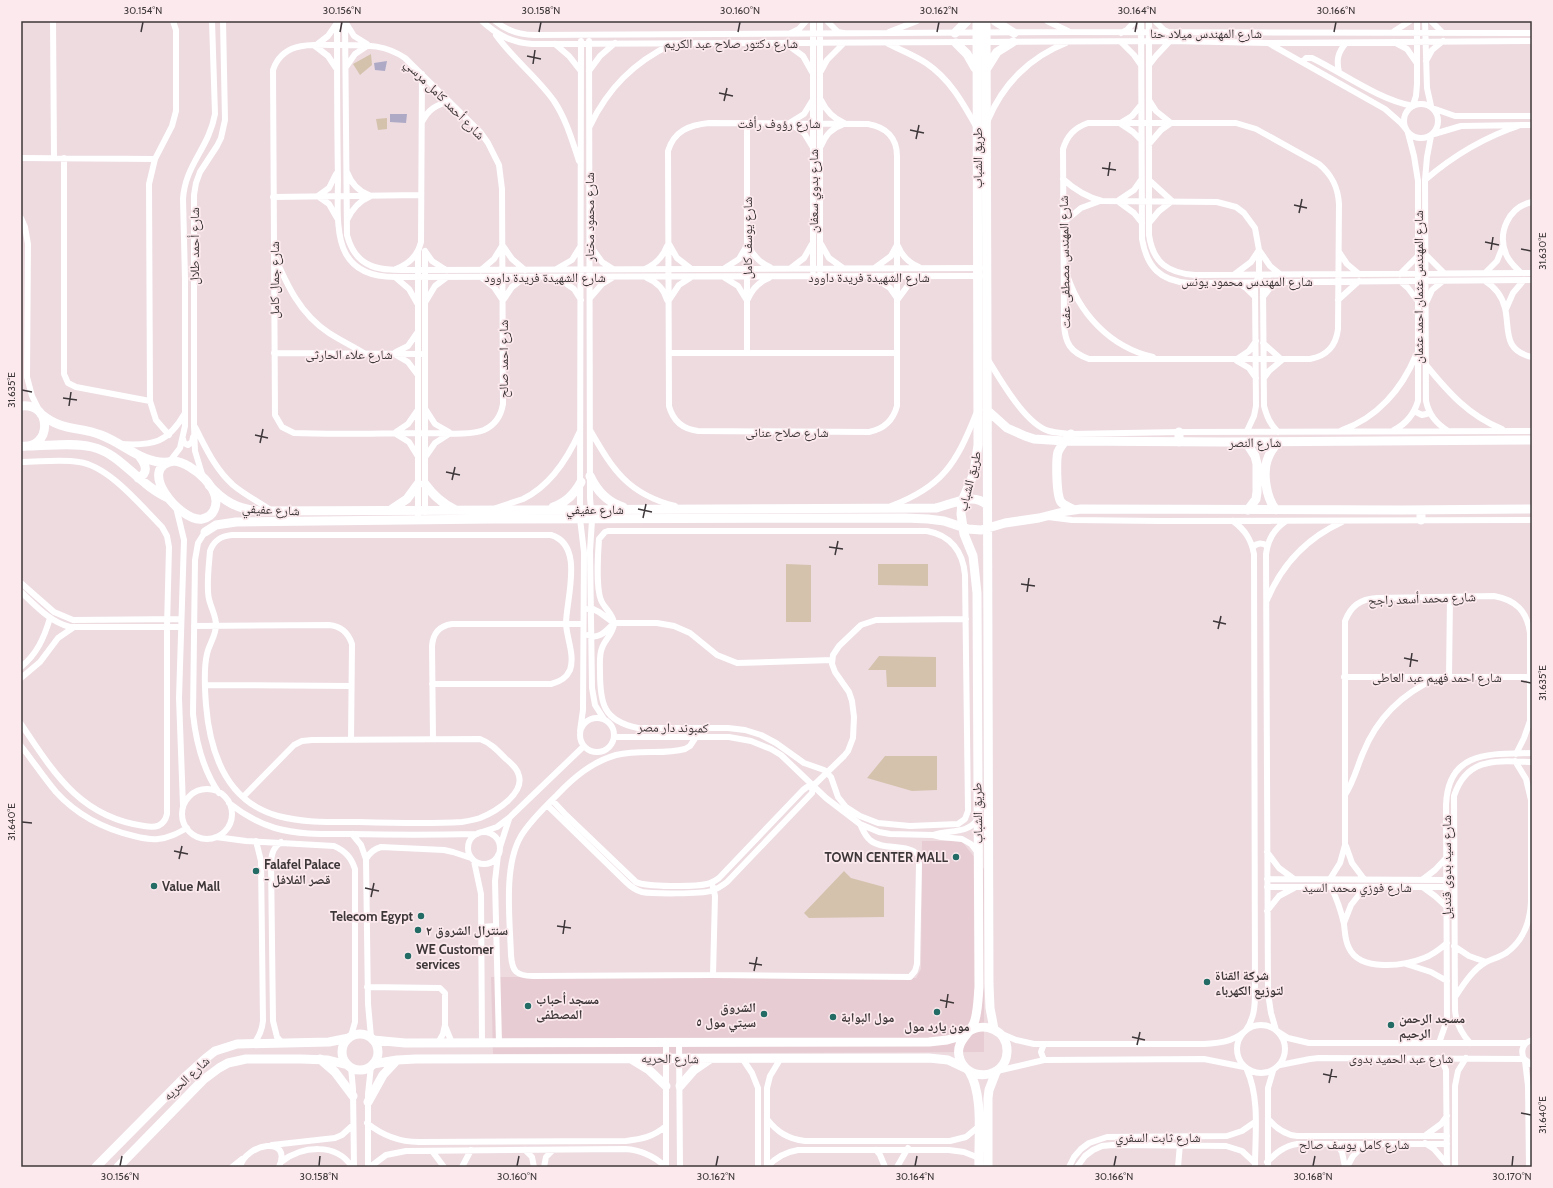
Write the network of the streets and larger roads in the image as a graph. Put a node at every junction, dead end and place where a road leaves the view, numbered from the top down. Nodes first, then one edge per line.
1 (53, 21) edge
2 (173, 21) edge
3 (212, 21) edge
4 (222, 21) edge
5 (345, 21) edge
6 (482, 21) edge
7 (495, 21) edge
8 (806, 21) edge
9 (813, 21) edge
10 (820, 21) edge
11 (827, 21) edge
12 (917, 21) edge
13 (967, 21) edge
14 (976, 21) edge
15 (986, 21) edge
16 (995, 21) edge
17 (1047, 21) edge
18 (1135, 21) edge
19 (1141, 21) edge
20 (1149, 21) edge
21 (1155, 21) edge
22 (1410, 21) edge
23 (1417, 21) edge
24 (1425, 21) edge
25 (1431, 21) edge
26 (337, 22) edge
27 (494, 32) junction
28 (1070, 32) junction
29 (1121, 33) junction
30 (1141, 33) junction
31 (1149, 33) junction
32 (1170, 33) junction
33 (1392, 33) junction
34 (1417, 33) junction
35 (1425, 33) junction
36 (1443, 33) junction
37 (1532, 33) edge
38 (785, 34) junction
39 (813, 34) junction
40 (820, 34) junction
41 (844, 34) junction
42 (884, 34) junction
43 (581, 35) junction
44 (589, 35) junction
45 (956, 38) junction
46 (977, 38) junction
47 (986, 38) junction
48 (1013, 38) junction
49 (1170, 41) junction
50 (1392, 41) junction
51 (1417, 41) junction
52 (1425, 41) junction
53 (1443, 41) junction
54 (1532, 41) edge
55 (1070, 42) junction
56 (1121, 42) junction
57 (1141, 42) junction
58 (1148, 42) junction
59 (615, 43) junction
60 (785, 43) junction
61 (813, 43) junction
62 (820, 43) junction
63 (844, 43) junction
64 (886, 43) junction
65 (1268, 43) junction
66 (1346, 43) junction
67 (556, 44) junction
68 (581, 44) junction
69 (589, 44) junction
70 (674, 44) junction
71 (337, 45) junction
72 (345, 45) junction
73 (368, 45) junction
74 (315, 46) junction
75 (1302, 62) junction
76 (1417, 62) junction
77 (1425, 62) junction
78 (1141, 65) junction
79 (1149, 66) junction
80 (345, 68) junction
81 (987, 68) junction
82 (337, 70) junction
83 (580, 70) junction
84 (589, 71) junction
85 (1339, 72) junction
86 (976, 73) junction
87 (422, 74) junction
88 (813, 74) junction
89 (820, 74) junction
90 (1427, 88) junction
91 (1417, 89) junction
92 (813, 99) junction
93 (820, 99) junction
94 (1149, 100) junction
95 (450, 102) junction
96 (1141, 105) junction
97 (1413, 106) junction
98 (1432, 107) junction
99 (1455, 116) junction
100 (1532, 116) edge
101 (747, 123) junction
102 (790, 123) junction
103 (813, 123) junction
104 (820, 123) junction
105 (845, 123) junction
106 (1120, 123) junction
107 (1141, 123) junction
108 (1148, 123) junction
109 (1171, 123) junction
110 (422, 124) junction
111 (987, 124) junction
112 (1521, 125) junction
113 (1532, 125) edge
114 (589, 127) junction
115 (1456, 127) junction
116 (977, 128) junction
117 (1407, 131) junction
118 (1432, 135) junction
119 (1141, 140) junction
120 (1149, 144) junction
121 (820, 147) junction
122 (813, 148) junction
123 (21, 158) edge
124 (54, 158) junction
125 (64, 158) junction
126 (155, 159) junction
127 (581, 166) junction
128 (1416, 167) junction
129 (1425, 168) junction
130 (338, 169) junction
131 (346, 169) junction
132 (1063, 179) junction
133 (1142, 179) junction
134 (1149, 180) junction
135 (1425, 180) junction
136 (422, 195) junction
137 (317, 196) junction
138 (338, 196) junction
139 (346, 196) junction
140 (372, 196) junction
141 (273, 197) junction
142 (1102, 201) junction
143 (1117, 201) junction
144 (1142, 201) junction
145 (1149, 201) junction
146 (1172, 201) junction
147 (1532, 202) edge
148 (21, 218) edge
149 (1064, 222) junction
150 (342, 223) junction
151 (1142, 223) junction
152 (1149, 223) junction
153 (820, 241) junction
154 (421, 242) junction
155 (668, 242) junction
156 (747, 243) junction
157 (813, 243) junction
158 (581, 244) junction
159 (589, 244) junction
160 (897, 244) junction
161 (1503, 244) junction
162 (503, 245) junction
163 (1259, 250) junction
164 (418, 251) junction
165 (425, 252) junction
166 (1339, 252) junction
167 (273, 253) junction
168 (1426, 255) junction
169 (1418, 256) junction
170 (1064, 265) junction
171 (813, 268) junction
172 (820, 268) junction
173 (844, 268) junction
174 (874, 268) junction
175 (897, 268) junction
176 (920, 268) junction
177 (581, 269) junction
178 (589, 269) junction
179 (614, 269) junction
180 (645, 269) junction
181 (668, 269) junction
182 (691, 269) junction
183 (724, 269) junction
184 (747, 269) junction
185 (774, 269) junction
186 (790, 269) junction
187 (395, 270) junction
188 (418, 270) junction
189 (425, 270) junction
190 (446, 270) junction
191 (481, 270) junction
192 (503, 270) junction
193 (525, 270) junction
194 (556, 270) junction
195 (978, 272) junction
196 (987, 272) junction
197 (1444, 273) junction
198 (1485, 273) junction
199 (1521, 273) junction
200 (1532, 273) edge
201 (1281, 274) junction
202 (1338, 274) junction
203 (1359, 274) junction
204 (1400, 274) junction
205 (1418, 274) junction
206 (1426, 274) junction
207 (1234, 275) junction
208 (1259, 275) junction
209 (872, 276) junction
210 (897, 276) junction
211 (920, 276) junction
212 (395, 277) junction
213 (418, 277) junction
214 (425, 277) junction
215 (447, 277) junction
216 (481, 277) junction
217 (503, 277) junction
218 (525, 277) junction
219 (557, 277) junction
220 (581, 277) junction
221 (589, 277) junction
222 (613, 277) junction
223 (645, 277) junction
224 (668, 277) junction
225 (691, 277) junction
226 (724, 277) junction
227 (747, 277) junction
228 (774, 277) junction
229 (813, 277) junction
230 (820, 277) junction
231 (185, 279) junction
232 (194, 279) junction
233 (1484, 280) junction
234 (1524, 280) junction
235 (1532, 280) edge
236 (1338, 281) junction
237 (1359, 281) junction
238 (1400, 281) junction
239 (1418, 281) junction
240 (1426, 281) junction
241 (1443, 281) junction
242 (1234, 282) junction
243 (1259, 282) junction
244 (1280, 282) junction
245 (1255, 297) junction
246 (1263, 297) junction
247 (503, 300) junction
248 (581, 300) junction
249 (589, 300) junction
250 (747, 300) junction
251 (898, 300) junction
252 (1338, 300) junction
253 (1418, 301) junction
254 (1426, 302) junction
255 (668, 303) junction
256 (418, 304) junction
257 (425, 305) junction
258 (1506, 309) junction
259 (418, 332) junction
260 (1256, 340) junction
261 (1263, 343) junction
262 (1418, 352) junction
263 (668, 353) junction
264 (747, 353) junction
265 (897, 353) junction
266 (274, 354) junction
267 (365, 354) junction
268 (393, 354) junction
269 (418, 354) junction
270 (425, 354) junction
271 (1532, 357) edge
272 (987, 358) junction
273 (1163, 360) junction
274 (1233, 360) junction
275 (1256, 360) junction
276 (1263, 360) junction
277 (1282, 360) junction
278 (1426, 365) junction
279 (418, 375) junction
280 (1256, 378) junction
281 (1264, 378) junction
282 (150, 401) junction
283 (21, 406) edge
284 (418, 409) junction
285 (425, 409) junction
286 (983, 409) junction
287 (1414, 411) junction
288 (185, 412) junction
289 (1430, 413) junction
290 (41, 414) junction
291 (194, 426) junction
292 (581, 428) junction
293 (590, 430) junction
294 (1247, 431) junction
295 (1393, 431) junction
296 (1448, 431) junction
297 (1505, 431) junction
298 (1532, 431) edge
299 (1179, 432) junction
300 (1278, 432) junction
301 (394, 433) junction
302 (418, 433) junction
303 (425, 433) junction
304 (450, 433) junction
305 (169, 435) junction
306 (1335, 436) junction
307 (1068, 438) junction
308 (183, 439) junction
309 (1532, 440) edge
310 (1179, 442) junction
311 (1246, 442) junction
312 (1278, 442) junction
313 (119, 444) junction
314 (25, 446) edge
315 (140, 457) junction
316 (418, 457) junction
317 (425, 458) junction
318 (21, 462) edge
319 (169, 462) junction
320 (590, 476) junction
321 (138, 478) junction
322 (206, 481) junction
323 (581, 482) junction
324 (422, 484) junction
325 (962, 501) junction
326 (173, 502) junction
327 (987, 505) junction
328 (626, 508) junction
329 (681, 508) junction
330 (887, 508) junction
331 (936, 508) junction
332 (422, 509) junction
333 (455, 509) junction
334 (493, 509) junction
335 (549, 509) junction
336 (581, 509) junction
337 (591, 509) junction
338 (1532, 509) edge
339 (391, 510) junction
340 (1074, 510) junction
341 (1248, 510) junction
342 (1276, 510) junction
343 (1421, 510) junction
344 (273, 511) junction
345 (778, 514) junction
346 (209, 516) junction
347 (1046, 517) junction
348 (580, 519) junction
349 (422, 520) junction
350 (592, 520) junction
351 (938, 520) junction
352 (1421, 520) junction
353 (1531, 520) edge
354 (1233, 521) junction
355 (1286, 521) junction
356 (1345, 521) junction
357 (221, 524) junction
358 (962, 526) junction
359 (987, 529) junction
360 (204, 532) junction
361 (1267, 546) junction
362 (1252, 547) junction
363 (21, 583) edge
364 (21, 592) edge
365 (1450, 597) junction
366 (1266, 603) junction
367 (591, 609) junction
368 (584, 611) junction
369 (50, 618) junction
370 (167, 619) junction
371 (181, 619) junction
372 (966, 619) junction
373 (614, 623) junction
374 (566, 624) junction
375 (584, 624) junction
376 (181, 626) junction
377 (194, 626) junction
378 (216, 626) junction
379 (74, 627) junction
380 (167, 627) junction
381 (583, 633) junction
382 (44, 636) junction
383 (591, 637) junction
384 (54, 642) junction
385 (832, 660) junction
386 (21, 667) edge
387 (1344, 677) junction
388 (1439, 677) junction
389 (1449, 677) junction
390 (1530, 677) junction
391 (21, 678) edge
392 (432, 684) junction
393 (206, 685) junction
394 (193, 686) junction
395 (351, 686) junction
396 (179, 687) junction
397 (604, 719) junction
398 (1530, 721) junction
399 (21, 724) edge
400 (1532, 727) edge
401 (580, 731) junction
402 (614, 737) junction
403 (696, 737) junction
404 (433, 739) junction
405 (351, 740) junction
406 (21, 746) edge
407 (584, 746) junction
408 (1516, 754) junction
409 (1532, 754) edge
410 (1515, 761) junction
411 (1532, 762) edge
412 (827, 772) junction
413 (813, 786) junction
414 (1532, 792) edge
415 (220, 793) junction
416 (1345, 795) junction
417 (243, 797) junction
418 (552, 800) junction
419 (1531, 800) junction
420 (229, 803) junction
421 (547, 805) junction
422 (183, 806) junction
423 (509, 818) junction
424 (977, 820) junction
425 (860, 824) junction
426 (186, 828) junction
427 (1254, 828) junction
428 (1266, 828) junction
429 (479, 833) junction
430 (352, 834) junction
431 (410, 835) junction
432 (933, 835) junction
433 (216, 837) junction
434 (256, 841) junction
435 (281, 842) junction
436 (1345, 845) junction
437 (410, 849) junction
438 (499, 852) junction
439 (1267, 852) junction
440 (978, 853) junction
441 (1446, 857) junction
442 (1454, 857) junction
443 (366, 859) junction
444 (473, 860) junction
445 (1267, 879) junction
446 (1296, 879) junction
447 (1330, 879) junction
448 (1364, 880) junction
449 (1422, 880) junction
450 (1446, 880) junction
451 (711, 883) junction
452 (1267, 887) junction
453 (1296, 887) junction
454 (1331, 887) junction
455 (1364, 887) junction
456 (1422, 887) junction
457 (1446, 887) junction
458 (714, 890) junction
459 (1446, 907) junction
460 (1267, 911) junction
461 (1344, 925) junction
462 (496, 926) junction
463 (482, 927) junction
464 (1447, 943) junction
465 (1454, 946) junction
466 (1486, 962) junction
467 (1405, 964) junction
468 (713, 975) junction
469 (1447, 981) junction
470 (367, 987) junction
471 (1454, 997) junction
472 (368, 1013) junction
473 (355, 1014) junction
474 (1447, 1020) junction
475 (1456, 1020) junction
476 (445, 1024) junction
477 (997, 1031) junction
478 (1245, 1031) junction
479 (1277, 1031) junction
480 (966, 1034) junction
481 (350, 1037) junction
482 (372, 1039) junction
483 (1530, 1040) edge
484 (301, 1042) junction
485 (666, 1042) junction
486 (679, 1042) junction
487 (730, 1042) junction
488 (928, 1042) junction
489 (254, 1043) junction
490 (282, 1043) junction
491 (416, 1043) junction
492 (438, 1043) junction
493 (452, 1043) junction
494 (482, 1043) junction
495 (499, 1043) junction
496 (618, 1043) junction
497 (1439, 1043) junction
498 (1470, 1043) junction
499 (1044, 1044) junction
500 (619, 1058) junction
501 (630, 1058) junction
502 (666, 1058) junction
503 (679, 1058) junction
504 (730, 1058) junction
505 (742, 1058) junction
506 (781, 1058) junction
507 (929, 1058) junction
508 (1438, 1058) junction
509 (1466, 1058) junction
510 (302, 1059) junction
511 (320, 1059) junction
512 (416, 1059) junction
513 (711, 1059) junction
514 (397, 1060) junction
515 (1044, 1060) junction
516 (1524, 1060) junction
517 (372, 1065) junction
518 (1280, 1065) junction
519 (1532, 1065) edge
520 (350, 1066) junction
521 (1245, 1068) junction
522 (967, 1069) junction
523 (997, 1071) junction
524 (1273, 1071) junction
525 (666, 1086) junction
526 (680, 1086) junction
527 (758, 1091) junction
528 (767, 1091) junction
529 (353, 1096) junction
530 (368, 1102) junction
531 (1447, 1116) junction
532 (767, 1119) junction
533 (1268, 1119) junction
534 (1255, 1122) junction
535 (367, 1123) junction
536 (353, 1124) junction
537 (666, 1126) junction
538 (978, 1127) junction
539 (1227, 1136) junction
540 (1293, 1136) junction
541 (1425, 1136) junction
542 (1447, 1136) junction
543 (798, 1140) junction
544 (908, 1140) junction
545 (626, 1141) junction
546 (438, 1142) junction
547 (1336, 1143) junction
548 (1180, 1144) junction
549 (1293, 1144) junction
550 (1366, 1144) junction
551 (1425, 1144) junction
552 (1447, 1144) junction
553 (272, 1145) junction
554 (1226, 1146) junction
555 (625, 1149) junction
556 (471, 1150) junction
557 (525, 1150) junction
558 (553, 1150) junction
559 (798, 1150) junction
560 (876, 1150) junction
561 (908, 1150) junction
562 (435, 1151) junction
563 (247, 1156) junction
564 (978, 1163) edge
565 (1255, 1165) edge
566 (1268, 1165) edge
567 (1447, 1165) edge
568 (280, 1166) edge
569 (96, 1167) edge
570 (118, 1167) edge
571 (232, 1167) edge
572 (240, 1167) edge
573 (353, 1167) edge
574 (369, 1167) edge
575 (444, 1167) edge
576 (462, 1167) edge
577 (534, 1167) edge
578 (544, 1167) edge
579 (666, 1167) edge
580 (680, 1167) edge
581 (758, 1167) edge
582 (767, 1167) edge
583 (885, 1167) edge
584 (897, 1167) edge
585 (988, 1167) edge
586 (1069, 1167) edge
587 (1077, 1167) edge
588 (1178, 1167) edge
589 (1346, 1167) edge
590 (1455, 1167) edge
591 (1529, 1167) edge

1 - 124 street
2 - 126 street
3 - 231 street, شارع أحمد طلال
4 - 232 street, شارع أحمد طلال
5 - 72 street, شارع الشهيدة فريدة داوود
5 - 73 street
6 - 27 street, شارع دكتور صلاح عبد الكريم
7 - 43 street, شارع دكتور صلاح عبد الكريم
8 - 38 street
9 - 39 street, شارع بدوي سعفان
10 - 40 street, شارع بدوي سعفان
11 - 41 street
12 - 42 street
13 - 45 street
14 - 46 street, طريق الشباب
15 - 47 street, طريق الشباب
16 - 48 street
17 - 28 street
18 - 29 street
19 - 30 street, شارع المهندس محمود يونس
20 - 31 street, شارع المهندس محمود يونس
21 - 32 street
22 - 33 street
23 - 34 street
24 - 35 street
25 - 36 street
26 - 71 street, شارع الشهيدة فريدة داوود
26 - 74 street
27 - 67 street, شارع دكتور صلاح عبد الكريم
27 - 127 street
28 - 29 street, شارع المهندس ميلاد حنا
28 - 48 street, شارع المهندس ميلاد حنا
29 - 30 street, شارع المهندس ميلاد حنا
30 - 31 street, شارع المهندس ميلاد حنا
30 - 57 street, شارع المهندس محمود يونس
31 - 32 street, شارع المهندس ميلاد حنا
31 - 58 street, شارع المهندس محمود يونس
32 - 33 street, شارع المهندس ميلاد حنا
33 - 34 street, شارع المهندس ميلاد حنا
34 - 35 street, شارع المهندس ميلاد حنا
34 - 51 street
35 - 36 street, شارع المهندس ميلاد حنا
35 - 52 street
36 - 37 street, شارع المهندس ميلاد حنا
38 - 39 street, شارع دكتور صلاح عبد الكريم
38 - 44 street, شارع دكتور صلاح عبد الكريم
39 - 40 street, شارع دكتور صلاح عبد الكريم
39 - 61 street, شارع بدوي سعفان
40 - 41 street, شارع دكتور صلاح عبد الكريم
40 - 62 street, شارع بدوي سعفان
41 - 42 street, شارع دكتور صلاح عبد الكريم
42 - 45 street, شارع دكتور صلاح عبد الكريم
43 - 44 street, شارع دكتور صلاح عبد الكريم
43 - 68 street, شارع محمود مختار
44 - 69 street, شارع محمود مختار
45 - 46 street, شارع دكتور صلاح عبد الكريم
45 - 46 street, شارع دكتور صلاح عبد الكريم
45 - 64 street, شارع دكتور صلاح عبد الكريم
45 - 86 street
46 - 47 street, شارع دكتور صلاح عبد الكريم
46 - 86 street, طريق الشباب
47 - 48 street, شارع المهندس ميلاد حنا
47 - 48 street, شارع المهندس ميلاد حنا
47 - 81 street, طريق الشباب
48 - 55 street, شارع المهندس ميلاد حنا
48 - 81 street
49 - 58 street, شارع المهندس ميلاد حنا
49 - 65 street, شارع المهندس ميلاد حنا
49 - 79 street
50 - 51 street, شارع المهندس ميلاد حنا
50 - 66 street, شارع المهندس ميلاد حنا
50 - 76 street
51 - 52 street, شارع المهندس ميلاد حنا
51 - 76 street
52 - 53 street, شارع المهندس ميلاد حنا
52 - 77 street
53 - 54 street, شارع المهندس ميلاد حنا
53 - 77 street
55 - 56 street, شارع المهندس ميلاد حنا
55 - 111 street
56 - 57 street, شارع المهندس ميلاد حنا
56 - 78 street
57 - 58 street, شارع المهندس ميلاد حنا
57 - 78 street, شارع المهندس محمود يونس
58 - 79 street, شارع المهندس محمود يونس
59 - 69 street, شارع دكتور صلاح عبد الكريم
59 - 70 street, شارع دكتور صلاح عبد الكريم
59 - 84 street
60 - 61 street, شارع دكتور صلاح عبد الكريم
60 - 70 street, شارع دكتور صلاح عبد الكريم
60 - 88 street
61 - 62 street, شارع دكتور صلاح عبد الكريم
61 - 88 street, شارع بدوي سعفان
62 - 63 street, شارع دكتور صلاح عبد الكريم
62 - 89 street, شارع بدوي سعفان
63 - 64 street, شارع دكتور صلاح عبد الكريم
63 - 89 street
64 - 116 street
65 - 66 street, شارع المهندس ميلاد حنا
65 - 75 street
66 - 85 street
67 - 68 street, شارع دكتور صلاح عبد الكريم
67 - 83 street
68 - 69 street, شارع دكتور صلاح عبد الكريم
68 - 83 street, شارع محمود مختار
69 - 84 street, شارع محمود مختار
70 - 114 street
71 - 72 street, شارع جمال كامل
71 - 74 street, شارع جمال كامل
71 - 82 street, شارع الشهيدة فريدة داوود
72 - 73 street, شارع أحمد كامل مرسي
72 - 80 street, شارع الشهيدة فريدة داوود
73 - 80 street
73 - 87 street, شارع أحمد كامل مرسي
74 - 82 street
74 - 141 street, شارع جمال كامل
75 - 85 street
75 - 117 street
76 - 91 street
77 - 90 street
78 - 96 street, شارع المهندس محمود يونس
79 - 94 street, شارع المهندس محمود يونس
80 - 131 street, شارع الشهيدة فريدة داوود
81 - 111 street, طريق الشباب
82 - 130 street, شارع الشهيدة فريدة داوود
83 - 127 street, شارع محمود مختار
84 - 114 street, شارع محمود مختار
85 - 97 street
86 - 116 street, طريق الشباب
87 - 95 street, شارع أحمد كامل مرسي
87 - 110 street
88 - 92 street, شارع بدوي سعفان
89 - 93 street, شارع بدوي سعفان
90 - 91 street
90 - 98 street
91 - 97 street
92 - 102 street
92 - 103 street, شارع بدوي سعفان
93 - 104 street, شارع بدوي سعفان
93 - 105 street
94 - 108 street, شارع المهندس محمود يونس
94 - 109 street
95 - 110 street
95 - 162 street, شارع أحمد كامل مرسي
96 - 106 street
96 - 107 street, شارع المهندس محمود يونس
97 - 98 street
97 - 117 street
98 - 99 street
98 - 118 street
99 - 100 street
99 - 115 street
101 - 102 street, شارع رؤوف رأفت
101 - 155 street, شارع رؤوف رأفت
101 - 156 street, شارع يوسف كامل
102 - 103 street, شارع رؤوف رأفت
102 - 122 street
103 - 104 street, شارع رؤوف رأفت
103 - 122 street, شارع بدوي سعفان
104 - 105 street, شارع رؤوف رأفت
104 - 121 street, شارع بدوي سعفان
105 - 121 street
105 - 160 street, شارع رؤوف رأفت
106 - 107 street, شارع المهندس مصطفى عفت
106 - 119 street
106 - 132 street, شارع المهندس مصطفى عفت
107 - 108 street, شارع المهندس مصطفى عفت
107 - 119 street, شارع المهندس محمود يونس
108 - 109 street, شارع المهندس مصطفى عفت
108 - 120 street, شارع المهندس محمود يونس
109 - 120 street
109 - 166 street, شارع المهندس مصطفى عفت
110 - 136 street
111 - 196 street, طريق الشباب
112 - 113 street
112 - 115 street
112 - 135 street
114 - 159 street, شارع محمود مختار
115 - 118 street
116 - 195 street, طريق الشباب
117 - 118 street
117 - 128 street, شارع المهندس عثمان احمد عثمان
118 - 129 street, شارع المهندس عثمان احمد عثمان
119 - 133 street, شارع المهندس محمود يونس
120 - 134 street, شارع المهندس محمود يونس
121 - 153 street, شارع بدوي سعفان
122 - 157 street, شارع بدوي سعفان
123 - 124 street
124 - 125 street
125 - 126 street
125 - 282 street
126 - 282 street
127 - 158 street, شارع محمود مختار
128 - 129 street
128 - 169 street, شارع المهندس عثمان احمد عثمان
129 - 135 street, شارع المهندس عثمان احمد عثمان
130 - 137 street
130 - 138 street, شارع الشهيدة فريدة داوود
131 - 139 street, شارع الشهيدة فريدة داوود
131 - 140 street
132 - 142 street
132 - 149 street, شارع المهندس مصطفى عفت
133 - 143 street
133 - 144 street, شارع المهندس محمود يونس
134 - 145 street, شارع المهندس محمود يونس
134 - 146 street
135 - 168 street, شارع المهندس عثمان احمد عثمان
136 - 140 street
136 - 154 street
137 - 138 street
137 - 141 street
137 - 150 street
138 - 139 street
138 - 150 street, شارع الشهيدة فريدة داوود
139 - 140 street
139 - 150 street, شارع الشهيدة فريدة داوود
140 - 150 street
141 - 167 street, شارع جمال كامل
142 - 143 street
142 - 149 street
143 - 144 street
143 - 151 street
144 - 145 street
144 - 151 street, شارع المهندس محمود يونس
145 - 146 street
145 - 152 street, شارع المهندس محمود يونس
146 - 152 street
146 - 163 street
147 - 161 street
148 - 290 street
149 - 170 street, شارع المهندس مصطفى عفت
150 - 187 street, شارع الشهيدة فريدة داوود
150 - 212 street, شارع الشهيدة فريدة داوود
151 - 242 street, شارع المهندس محمود يونس
152 - 207 street, شارع المهندس محمود يونس
153 - 172 street, شارع بدوي سعفان
153 - 173 street
154 - 164 street
154 - 165 street
155 - 180 street
155 - 181 street, شارع رؤوف رأفت
155 - 182 street
156 - 183 street
156 - 184 street, شارع يوسف كامل
156 - 185 street
157 - 171 street, شارع بدوي سعفان
157 - 186 street
158 - 177 street, شارع محمود مختار
158 - 194 street
159 - 178 street, شارع محمود مختار
159 - 179 street
160 - 174 street
160 - 175 street, شارع رؤوف رأفت
160 - 176 street
161 - 198 street
161 - 199 street
162 - 191 street
162 - 192 street, شارع أحمد كامل مرسي
162 - 193 street
163 - 201 street
163 - 207 street
163 - 208 street
164 - 187 street
164 - 188 street
165 - 189 street
165 - 190 street
166 - 202 street, شارع المهندس مصطفى عفت
166 - 203 street
167 - 266 street, شارع جمال كامل
167 - 267 street
168 - 197 street
168 - 206 street, شارع المهندس عثمان احمد عثمان
169 - 204 street
169 - 205 street, شارع المهندس عثمان احمد عثمان
170 - 273 street
170 - 273 street, شارع المهندس مصطفى عفت
171 - 172 street, شارع الشهيدة فريدة داوود
171 - 186 street, شارع الشهيدة فريدة داوود
171 - 229 street, شارع بدوي سعفان
172 - 173 street, شارع الشهيدة فريدة داوود
172 - 230 street, شارع بدوي سعفان
173 - 174 street, شارع الشهيدة فريدة داوود
174 - 175 street, شارع الشهيدة فريدة داوود
175 - 176 street, شارع الشهيدة فريدة داوود
175 - 210 street, شارع صلاح عنانى
176 - 195 street, شارع الشهيدة فريدة داوود
177 - 178 street, شارع الشهيدة فريدة داوود
177 - 194 street, شارع الشهيدة فريدة داوود
177 - 220 street, شارع محمود مختار
178 - 179 street, شارع الشهيدة فريدة داوود
178 - 221 street, شارع محمود مختار
179 - 180 street, شارع الشهيدة فريدة داوود
180 - 181 street, شارع الشهيدة فريدة داوود
181 - 182 street, شارع الشهيدة فريدة داوود
181 - 224 street, شارع رؤوف رأفت
182 - 183 street, شارع الشهيدة فريدة داوود
183 - 184 street, شارع الشهيدة فريدة داوود
184 - 185 street, شارع الشهيدة فريدة داوود
184 - 227 street, شارع يوسف كامل
185 - 186 street, شارع الشهيدة فريدة داوود
187 - 188 street, شارع الشهيدة فريدة داوود
188 - 189 street, شارع الشهيدة فريدة داوود
188 - 213 street
189 - 190 street, شارع الشهيدة فريدة داوود
189 - 214 street
190 - 191 street, شارع الشهيدة فريدة داوود
191 - 192 street, شارع الشهيدة فريدة داوود
192 - 193 street, شارع الشهيدة فريدة داوود
192 - 217 street, شارع احمد صالح
193 - 194 street, شارع الشهيدة فريدة داوود
195 - 196 street, شارع الشهيدة فريدة داوود
195 - 211 street, شارع الشهيدة فريدة داوود
195 - 286 street, طريق الشباب
196 - 272 street, طريق الشباب
197 - 198 street, شارع المهندس محمود يونس
197 - 206 street, شارع المهندس محمود يونس
198 - 199 street, شارع المهندس محمود يونس
199 - 200 street, شارع المهندس محمود يونس
201 - 202 street, شارع المهندس محمود يونس
201 - 208 street, شارع المهندس محمود يونس
202 - 203 street, شارع المهندس محمود يونس
202 - 236 street, شارع المهندس مصطفى عفت
203 - 204 street, شارع المهندس محمود يونس
204 - 205 street, شارع المهندس محمود يونس
205 - 206 street, شارع المهندس محمود يونس
205 - 239 street, شارع المهندس عثمان احمد عثمان
206 - 240 street, شارع المهندس عثمان احمد عثمان
207 - 208 street, شارع المهندس محمود يونس
208 - 243 street
209 - 210 street, شارع الشهيدة فريدة داوود
209 - 230 street, شارع الشهيدة فريدة داوود
209 - 251 street
210 - 211 street, شارع الشهيدة فريدة داوود
210 - 251 street, شارع صلاح عنانى
211 - 251 street
212 - 213 street, شارع الشهيدة فريدة داوود
212 - 256 street
213 - 214 street, شارع الشهيدة فريدة داوود
213 - 256 street
214 - 215 street, شارع الشهيدة فريدة داوود
214 - 257 street
215 - 216 street, شارع الشهيدة فريدة داوود
215 - 257 street
216 - 217 street, شارع الشهيدة فريدة داوود
216 - 247 street
217 - 218 street, شارع الشهيدة فريدة داوود
217 - 247 street, شارع احمد صالح
218 - 219 street, شارع الشهيدة فريدة داوود
218 - 247 street
219 - 220 street, شارع الشهيدة فريدة داوود
219 - 248 street
220 - 221 street, شارع الشهيدة فريدة داوود
220 - 248 street, شارع محمود مختار
221 - 222 street, شارع الشهيدة فريدة داوود
221 - 249 street, شارع محمود مختار
222 - 223 street, شارع الشهيدة فريدة داوود
222 - 249 street
223 - 224 street, شارع الشهيدة فريدة داوود
223 - 255 street
224 - 225 street, شارع الشهيدة فريدة داوود
224 - 255 street, شارع صلاح عنانى
225 - 226 street, شارع الشهيدة فريدة داوود
225 - 255 street
226 - 227 street, شارع الشهيدة فريدة داوود
226 - 250 street
227 - 228 street, شارع الشهيدة فريدة داوود
227 - 250 street, شارع يوسف كامل
228 - 229 street, شارع الشهيدة فريدة داوود
228 - 250 street
229 - 230 street, شارع الشهيدة فريدة داوود
231 - 232 street
231 - 288 street, شارع أحمد طلال
232 - 291 street, شارع أحمد طلال
233 - 234 street, شارع المهندس محمود يونس
233 - 241 street, شارع المهندس محمود يونس
233 - 258 street
234 - 235 street, شارع المهندس محمود يونس
234 - 258 street
236 - 237 street, شارع المهندس محمود يونس
236 - 244 street, شارع المهندس محمود يونس
236 - 252 street
237 - 238 street, شارع المهندس محمود يونس
237 - 252 street
238 - 239 street, شارع المهندس محمود يونس
238 - 253 street
239 - 240 street, شارع المهندس محمود يونس
239 - 253 street, شارع المهندس عثمان احمد عثمان
240 - 241 street, شارع المهندس محمود يونس
240 - 254 street, شارع المهندس عثمان احمد عثمان
241 - 254 street
242 - 243 street, شارع المهندس محمود يونس
242 - 245 street
243 - 244 street, شارع المهندس محمود يونس
243 - 245 street
243 - 246 street
244 - 246 street
245 - 260 street
246 - 261 street
247 - 304 street, شارع احمد صالح
248 - 292 street, شارع محمود مختار
249 - 293 street, شارع محمود مختار
250 - 264 street, شارع يوسف كامل
251 - 265 street, شارع صلاح عنانى
252 - 277 street
253 - 262 street, شارع المهندس عثمان احمد عثمان
254 - 278 street, شارع المهندس عثمان احمد عثمان
255 - 263 street, شارع صلاح عنانى
256 - 259 street
257 - 270 street
258 - 271 street
259 - 268 street
259 - 269 street
260 - 274 street
260 - 275 street
261 - 276 street
261 - 277 street
262 - 287 street, شارع المهندس عثمان احمد عثمان
262 - 306 street
263 - 264 street
263 - 265 street, شارع صلاح عنانى
264 - 265 street
266 - 267 street, شارع علاء الحارثى
266 - 301 street, شارع جمال كامل
267 - 268 street, شارع علاء الحارثى
268 - 269 street, شارع علاء الحارثى
268 - 279 street
269 - 270 street, شارع علاء الحارثى
269 - 279 street
270 - 285 street
272 - 286 street, طريق الشباب
272 - 307 street
273 - 274 street, شارع المهندس مصطفى عفت
274 - 275 street, شارع المهندس مصطفى عفت
274 - 280 street
275 - 276 street, شارع المهندس مصطفى عفت
275 - 280 street
276 - 277 street, شارع المهندس مصطفى عفت
276 - 281 street
277 - 281 street
278 - 289 street, شارع المهندس عثمان احمد عثمان
278 - 297 street
279 - 284 street
280 - 294 street
281 - 300 street
282 - 305 street
283 - 290 street
284 - 301 street
284 - 302 street
285 - 303 street
285 - 304 street
286 - 307 street, شارع النصر
286 - 325 street, طريق الشباب
286 - 327 street, طريق الشباب
286 - 330 street
287 - 289 street
287 - 295 street, شارع المهندس عثمان احمد عثمان
288 - 305 street
288 - 308 street, شارع أحمد طلال
289 - 296 street
290 - 313 street
290 - 314 street
291 - 308 street
291 - 322 street, شارع أحمد طلال
291 - 344 street
292 - 323 street, شارع محمود مختار
292 - 334 street
293 - 320 street, شارع محمود مختار
293 - 329 street
294 - 299 street
294 - 300 street
295 - 296 street
295 - 306 street
296 - 297 street
297 - 298 street
299 - 307 street
299 - 310 street
300 - 306 street
301 - 302 street, شارع جمال كامل
301 - 316 street
302 - 303 street, شارع جمال كامل
302 - 316 street
303 - 304 street, شارع احمد صالح
303 - 317 street
304 - 317 street
305 - 313 street
306 - 309 street, شارع النصر
306 - 312 street, شارع النصر
307 - 310 street, شارع النصر
307 - 340 street
308 - 319 street, شارع أحمد طلال
310 - 311 street, شارع النصر
311 - 312 street, شارع النصر
311 - 341 street
312 - 342 street
313 - 315 street
314 - 321 street
315 - 319 street
315 - 321 street
316 - 324 street
317 - 324 street
318 - 370 street
319 - 322 street, شارع عفيفي
319 - 326 street
320 - 328 street
320 - 337 street, شارع محمود مختار
321 - 326 street
322 - 344 street, شارع عفيفي
322 - 346 street
323 - 335 street
323 - 336 street, شارع محمود مختار
324 - 332 street
324 - 333 street
324 - 339 street
325 - 327 street, شارع عفيفي
325 - 331 street, شارع عفيفي
325 - 358 street, طريق الشباب
326 - 346 street
326 - 371 street
327 - 359 street, طريق الشباب
328 - 329 street, شارع عفيفي
328 - 337 street, شارع عفيفي
329 - 345 street, شارع عفيفي
330 - 331 street, شارع عفيفي
330 - 345 street, شارع عفيفي
331 - 351 street
332 - 333 street, شارع عفيفي
332 - 339 street, شارع عفيفي
332 - 349 street
333 - 334 street, شارع عفيفي
334 - 335 street, شارع عفيفي
335 - 336 street, شارع عفيفي
336 - 337 street, شارع عفيفي
336 - 348 street, شارع محمود مختار
337 - 350 street, شارع محمود مختار
338 - 343 street
339 - 344 street, شارع عفيفي
340 - 341 street
340 - 347 street
341 - 342 street
342 - 343 street
343 - 352 street
345 - 350 street, شارع عفيفي
345 - 351 street, شارع عفيفي
346 - 357 street
346 - 360 street
347 - 354 street
347 - 359 street
348 - 349 street, شارع عفيفي
348 - 350 street, شارع عفيفي
348 - 368 street, شارع محمود مختار
349 - 357 street, شارع عفيفي
350 - 367 street, شارع محمود مختار
351 - 358 street, شارع عفيفي
352 - 353 street
352 - 356 street
354 - 355 street
354 - 362 street
355 - 356 street
355 - 361 street
356 - 366 street
357 - 360 street, شارع عفيفي
358 - 359 street, شارع عفيفي
358 - 424 street, طريق الشباب
359 - 477 street, طريق الشباب
360 - 377 street
361 - 362 street
361 - 366 street
362 - 427 street
363 - 370 street
364 - 369 street
365 - 387 street, شارع محمد أسعد راجح
365 - 389 street
365 - 390 street, شارع محمد أسعد راجح
366 - 428 street
367 - 368 street
367 - 373 street
367 - 383 street, شارع محمود مختار
368 - 375 street, شارع محمود مختار
369 - 379 street
369 - 382 street
370 - 371 street
370 - 380 street
371 - 376 street
372 - 373 street
372 - 385 street
372 - 412 street
373 - 383 street
373 - 385 street
373 - 412 street, كمبوند دار مصر
374 - 375 street
374 - 378 street
374 - 392 street
374 - 392 street
375 - 381 street, شارع محمود مختار
376 - 380 street
376 - 396 street
377 - 378 street
377 - 394 street
378 - 393 street
378 - 395 street
379 - 380 street
379 - 384 street
380 - 399 street
381 - 383 street
381 - 401 street, شارع محمود مختار
382 - 384 street
382 - 386 street
383 - 397 street, شارع محمود مختار
384 - 391 street
385 - 412 street
387 - 388 street, شارع احمد فهيم عبد العاطى
387 - 416 street, شارع محمد أسعد راجح
388 - 389 street, شارع احمد فهيم عبد العاطى
388 - 416 street
389 - 390 street, شارع احمد فهيم عبد العاطى
390 - 398 street, شارع محمد أسعد راجح
392 - 404 street
393 - 395 street
393 - 417 street
394 - 396 street
394 - 415 street
395 - 405 street
396 - 422 street
397 - 401 street
397 - 402 street
398 - 400 street, شارع محمد أسعد راجح
398 - 408 street, شارع محمد أسعد راجح
401 - 407 street
402 - 403 street
402 - 407 street
403 - 413 street
403 - 418 street
404 - 405 street
404 - 417 street
405 - 417 street
406 - 426 street
407 - 423 street
408 - 409 street, شارع سيد بدوى قنديل
408 - 441 street, شارع سيد بدوى قنديل
410 - 411 street, شارع سيد بدوى قنديل
410 - 419 street
410 - 442 street, شارع سيد بدوى قنديل
412 - 413 street
413 - 425 street
413 - 451 street
413 - 458 street
414 - 419 street
415 - 420 street
415 - 422 street
416 - 436 street, شارع محمد أسعد راجح
418 - 421 street
418 - 451 street
419 - 466 street
420 - 430 street
420 - 433 street
421 - 458 street
421 - 468 street
422 - 426 street
423 - 429 street
423 - 438 street
424 - 432 street
424 - 440 street, طريق الشباب
425 - 432 street
425 - 468 street
426 - 433 street
427 - 428 street
427 - 478 street
428 - 439 street
429 - 431 street
429 - 438 street
429 - 444 street
430 - 431 street
430 - 443 street
431 - 437 street
432 - 440 street
433 - 434 street
434 - 435 street
434 - 489 street
435 - 473 street
435 - 490 street
436 - 447 street, شارع محمد أسعد راجح
436 - 448 street, شارع محمد أسعد راجح
437 - 443 street
437 - 444 street
438 - 444 street
438 - 462 street
439 - 445 street
439 - 446 street
440 - 480 street, طريق الشباب
441 - 442 street
441 - 449 street
441 - 450 street, شارع سيد بدوى قنديل
442 - 465 street, شارع سيد بدوى قنديل
443 - 470 street
444 - 463 street
445 - 446 street, شارع فوزي محمد السيد
445 - 452 street
446 - 447 street, شارع فوزي محمد السيد
447 - 448 street, شارع فوزي محمد السيد
448 - 449 street, شارع فوزي محمد السيد
449 - 450 street, شارع فوزي محمد السيد
450 - 457 street, شارع سيد بدوى قنديل
451 - 458 street
452 - 453 street, شارع فوزي محمد السيد
452 - 460 street
453 - 454 street, شارع فوزي محمد السيد
453 - 460 street
454 - 455 street, شارع فوزي محمد السيد
454 - 461 street
455 - 456 street, شارع فوزي محمد السيد
455 - 461 street
456 - 457 street, شارع فوزي محمد السيد
456 - 459 street
457 - 459 street, شارع سيد بدوى قنديل
458 - 468 street
459 - 464 street, شارع سيد بدوى قنديل
460 - 479 street
461 - 467 street
462 - 463 street
462 - 495 street
463 - 494 street
464 - 467 street
464 - 469 street, شارع سيد بدوى قنديل
465 - 466 street
465 - 471 street, شارع سيد بدوى قنديل
466 - 471 street
467 - 469 street
469 - 474 street, شارع سيد بدوى قنديل
470 - 472 street
470 - 476 street
471 - 475 street, شارع سيد بدوى قنديل
472 - 473 street
472 - 482 street
473 - 481 street
474 - 475 street
474 - 497 street, شارع سيد بدوى قنديل
475 - 498 street, شارع سيد بدوى قنديل
476 - 492 street
476 - 493 street
477 - 480 street
477 - 499 street
477 - 523 street
478 - 479 street
478 - 499 street
478 - 521 street
479 - 497 street, شارع عبد الحميد بدوى
479 - 518 street
480 - 488 street, شارع الحريه
480 - 522 street
481 - 482 street
481 - 484 street, شارع الحريه
481 - 520 street
482 - 491 street, شارع الحريه
482 - 517 street
483 - 498 street, شارع عبد الحميد بدوى
483 - 516 street
484 - 490 street, شارع الحريه
484 - 510 street
485 - 486 street, شارع الحريه
485 - 496 street, شارع الحريه
485 - 502 street
486 - 487 street, شارع الحريه
486 - 503 street
487 - 488 street, شارع الحريه
487 - 504 street
488 - 507 street
489 - 490 street, شارع الحريه
489 - 569 street, شارع الحريه
491 - 492 street, شارع الحريه
491 - 512 street
492 - 493 street, شارع الحريه
493 - 494 street, شارع الحريه
494 - 495 street, شارع الحريه
495 - 496 street, شارع الحريه
496 - 500 street
497 - 498 street, شارع عبد الحميد بدوى
499 - 515 street
500 - 501 street, شارع الحريه
500 - 512 street, شارع الحريه
501 - 502 street, شارع الحريه
501 - 525 street
502 - 503 street, شارع الحريه
502 - 525 street
503 - 513 street, شارع الحريه
503 - 526 street
504 - 505 street, شارع الحريه
504 - 513 street, شارع الحريه
505 - 506 street, شارع الحريه
505 - 527 street
506 - 507 street, شارع الحريه
506 - 528 street
507 - 522 street, شارع الحريه
508 - 509 street, شارع عبد الحميد بدوى
508 - 518 street, شارع عبد الحميد بدوى
508 - 531 street
509 - 516 street, شارع عبد الحميد بدوى
509 - 590 street
510 - 511 street, شارع الحريه
510 - 570 street, شارع الحريه
511 - 520 street, شارع الحريه
511 - 529 street
512 - 514 street, شارع الحريه
513 - 526 street
514 - 517 street, شارع الحريه
514 - 530 street
515 - 521 street
515 - 523 street
516 - 519 street
516 - 591 street
517 - 520 street
517 - 530 street
518 - 524 street
520 - 529 street
521 - 524 street
521 - 534 street
522 - 523 street
522 - 538 street
523 - 585 street
524 - 533 street
525 - 526 street
525 - 537 street
526 - 580 street
527 - 528 street
527 - 581 street
528 - 532 street
529 - 536 street
530 - 535 street
531 - 541 street
531 - 542 street
532 - 543 street
532 - 582 street
533 - 540 street, شارع كامل يوسف صالح
533 - 566 street
534 - 539 street, شارع ثابت السفري
534 - 565 street
535 - 546 street
535 - 574 street
536 - 553 street
536 - 573 street
537 - 545 street
537 - 579 street
538 - 544 street
538 - 564 street
539 - 554 street
539 - 586 street, شارع ثابت السفري
540 - 541 street, شارع كامل يوسف صالح
540 - 549 street
541 - 542 street, شارع كامل يوسف صالح
542 - 552 street
543 - 544 street
543 - 559 street
544 - 561 street
545 - 546 street
545 - 555 street
546 - 562 street
547 - 549 street, شارع كامل يوسف صالح
547 - 550 street, شارع كامل يوسف صالح
547 - 589 street
548 - 554 street, شارع ثابت السفري
548 - 587 street, شارع ثابت السفري
548 - 588 street
549 - 566 street, شارع كامل يوسف صالح
550 - 551 street, شارع كامل يوسف صالح
550 - 589 street
551 - 552 street, شارع كامل يوسف صالح
551 - 567 street
552 - 567 street
553 - 563 street
553 - 568 street
554 - 565 street, شارع ثابت السفري
555 - 558 street
555 - 579 street
556 - 557 street
556 - 562 street
556 - 576 street
557 - 558 street
557 - 577 street
558 - 578 street
559 - 560 street
559 - 582 street
560 - 561 street
560 - 583 street
561 - 564 street
561 - 584 street
562 - 574 street
562 - 575 street
563 - 571 street
563 - 572 street
568 - 573 street

